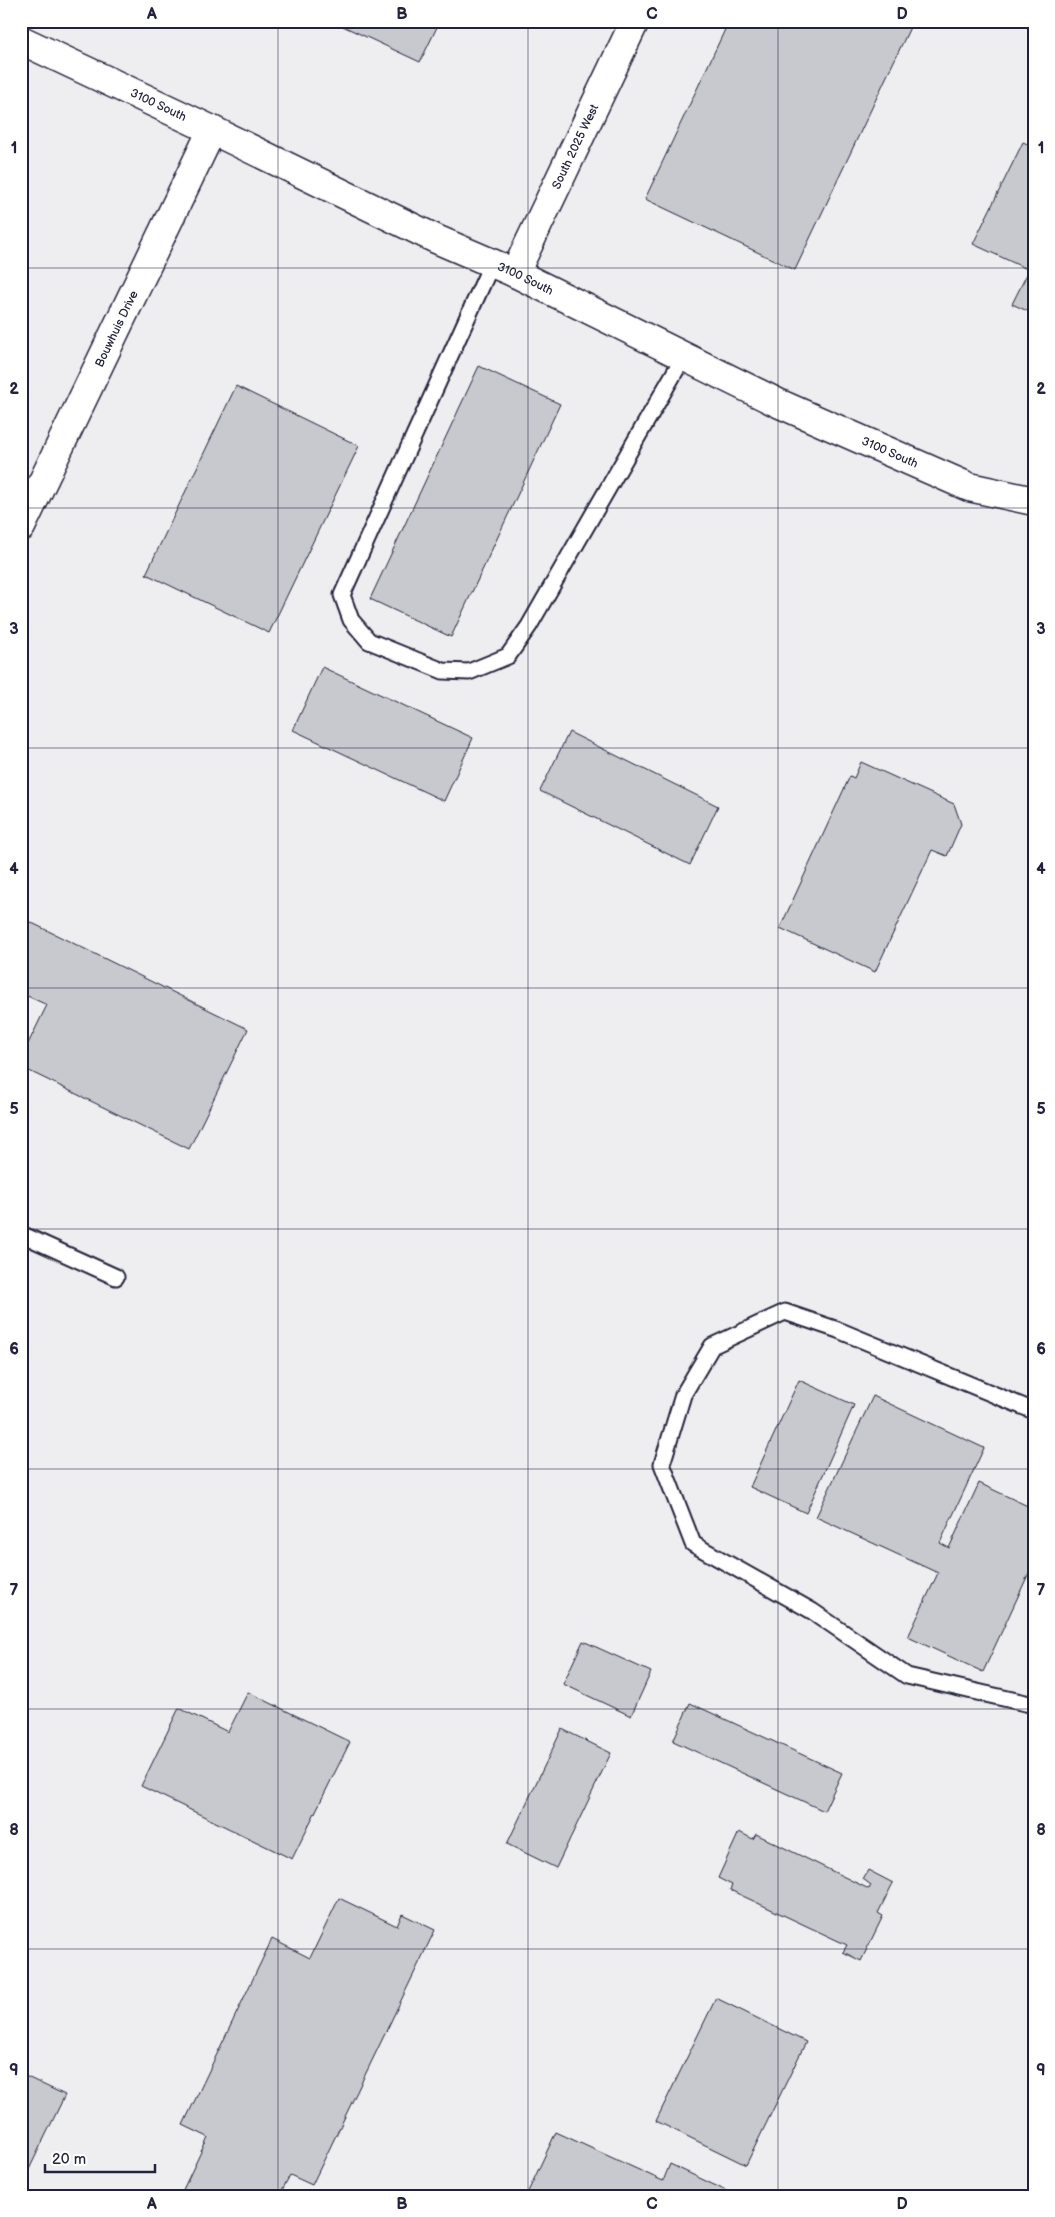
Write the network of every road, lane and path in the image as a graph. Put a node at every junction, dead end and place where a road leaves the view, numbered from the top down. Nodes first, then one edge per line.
1 (635, 21) edge
2 (21, 40) edge
3 (212, 130) junction
4 (504, 268) junction
5 (684, 356) junction
6 (1034, 501) edge
7 (21, 527) edge
8 (21, 1234) edge
9 (116, 1277) dead end
10 (1034, 1411) edge
11 (1034, 1705) edge

1 - 4 street, South 2025 West
2 - 3 street, 3100 South
3 - 4 street, 3100 South
3 - 7 street, Bouwhuis Drive
4 - 5 street, 3100 South
4 - 5 lane
5 - 6 street, 3100 South
8 - 9 lane
10 - 11 lane

